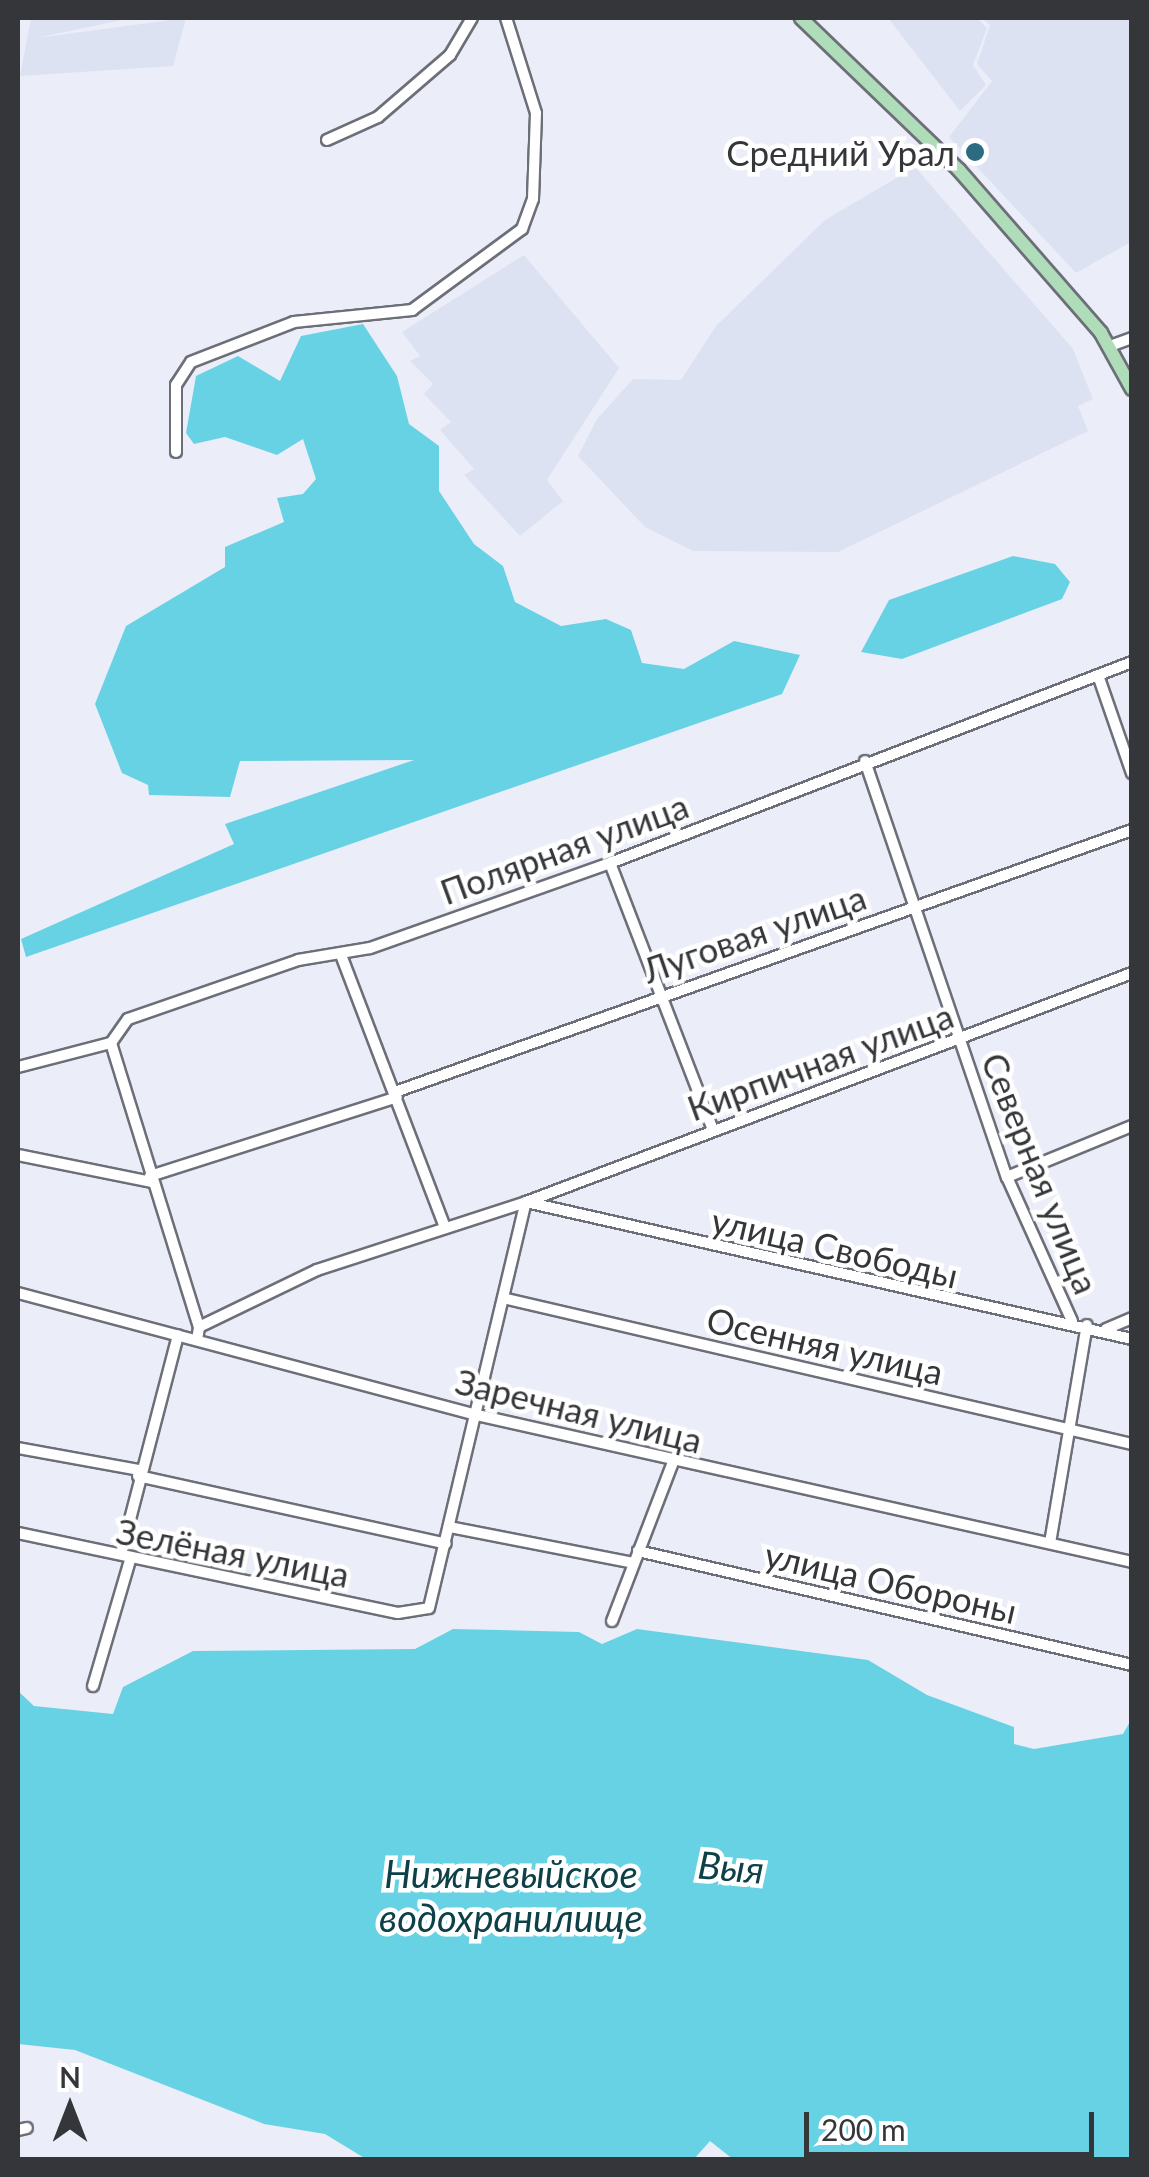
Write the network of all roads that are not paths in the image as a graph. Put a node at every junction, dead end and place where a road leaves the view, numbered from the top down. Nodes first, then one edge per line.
1 (472, 18) edge
2 (506, 18) edge
3 (801, 18) edge
4 (327, 140) dead end
5 (1132, 338) edge
6 (1110, 346) junction
7 (1132, 389) edge
8 (176, 452) dead end
9 (1132, 662) edge
10 (1098, 675) junction
11 (864, 761) junction
12 (1132, 772) edge
13 (1132, 830) edge
14 (610, 863) junction
15 (915, 905) junction
16 (342, 955) junction
17 (1132, 973) edge
18 (662, 994) junction
19 (958, 1042) junction
20 (111, 1043) junction
21 (18, 1067) edge
22 (396, 1094) junction
23 (1132, 1126) edge
24 (712, 1127) junction
25 (18, 1155) edge
26 (1007, 1177) junction
27 (151, 1179) junction
28 (526, 1202) junction
29 (446, 1228) junction
30 (18, 1293) edge
31 (507, 1299) junction
32 (1132, 1318) edge
33 (1072, 1321) junction
34 (1087, 1325) junction
35 (199, 1327) junction
36 (1105, 1330) junction
37 (178, 1335) junction
38 (1132, 1339) edge
39 (197, 1340) junction
40 (477, 1415) junction
41 (1067, 1430) junction
42 (1132, 1444) edge
43 (18, 1448) edge
44 (673, 1462) junction
45 (138, 1473) junction
46 (450, 1527) junction
47 (18, 1533) edge
48 (1050, 1543) junction
49 (446, 1544) junction
50 (126, 1555) junction
51 (636, 1557) junction
52 (1132, 1562) edge
53 (612, 1621) dead end
54 (1132, 1665) edge
55 (93, 1686) dead end

1 - 4 street
2 - 8 street
3 - 6 main road
5 - 6 street
6 - 7 main road
9 - 10 street, Полярная улица
10 - 11 street, Полярная улица
10 - 12 street
11 - 14 street, Полярная улица
11 - 15 street, Северная улица
13 - 15 street, Луговая улица
14 - 16 street, Полярная улица
14 - 18 street
15 - 18 street, Луговая улица
15 - 19 street, Северная улица
16 - 20 street, Полярная улица
16 - 22 street
17 - 19 street, Кирпичная улица
18 - 22 street, Луговая улица
18 - 24 street
19 - 24 street, Кирпичная улица
19 - 26 street, Северная улица
20 - 21 street, Полярная улица
20 - 27 street
22 - 27 street, Луговая улица
22 - 29 street
23 - 26 street
24 - 28 street, Кирпичная улица
25 - 27 street, Луговая улица
26 - 33 street, Северная улица
27 - 35 street
28 - 29 street, Кирпичная улица
28 - 31 street
28 - 33 street, улица Свободы
29 - 35 street, Кирпичная улица
30 - 37 street, Заречная улица
31 - 40 street
31 - 41 street, Осенняя улица
32 - 36 street
33 - 34 street, улица Свободы
34 - 36 street, улица Свободы
34 - 41 street
35 - 39 street
36 - 38 street, улица Свободы
37 - 39 street, Заречная улица
37 - 45 street
39 - 40 street, Заречная улица
40 - 44 street, Заречная улица
40 - 46 street
41 - 42 street, Осенняя улица
41 - 48 street
43 - 45 street
44 - 48 street, Заречная улица
44 - 51 street
45 - 49 street
45 - 50 street
46 - 49 street
46 - 51 street, улица Обороны
47 - 50 street, Зелёная улица
48 - 52 street, Заречная улица
49 - 50 street, Зелёная улица
50 - 55 street
51 - 53 street
51 - 54 street, улица Обороны

